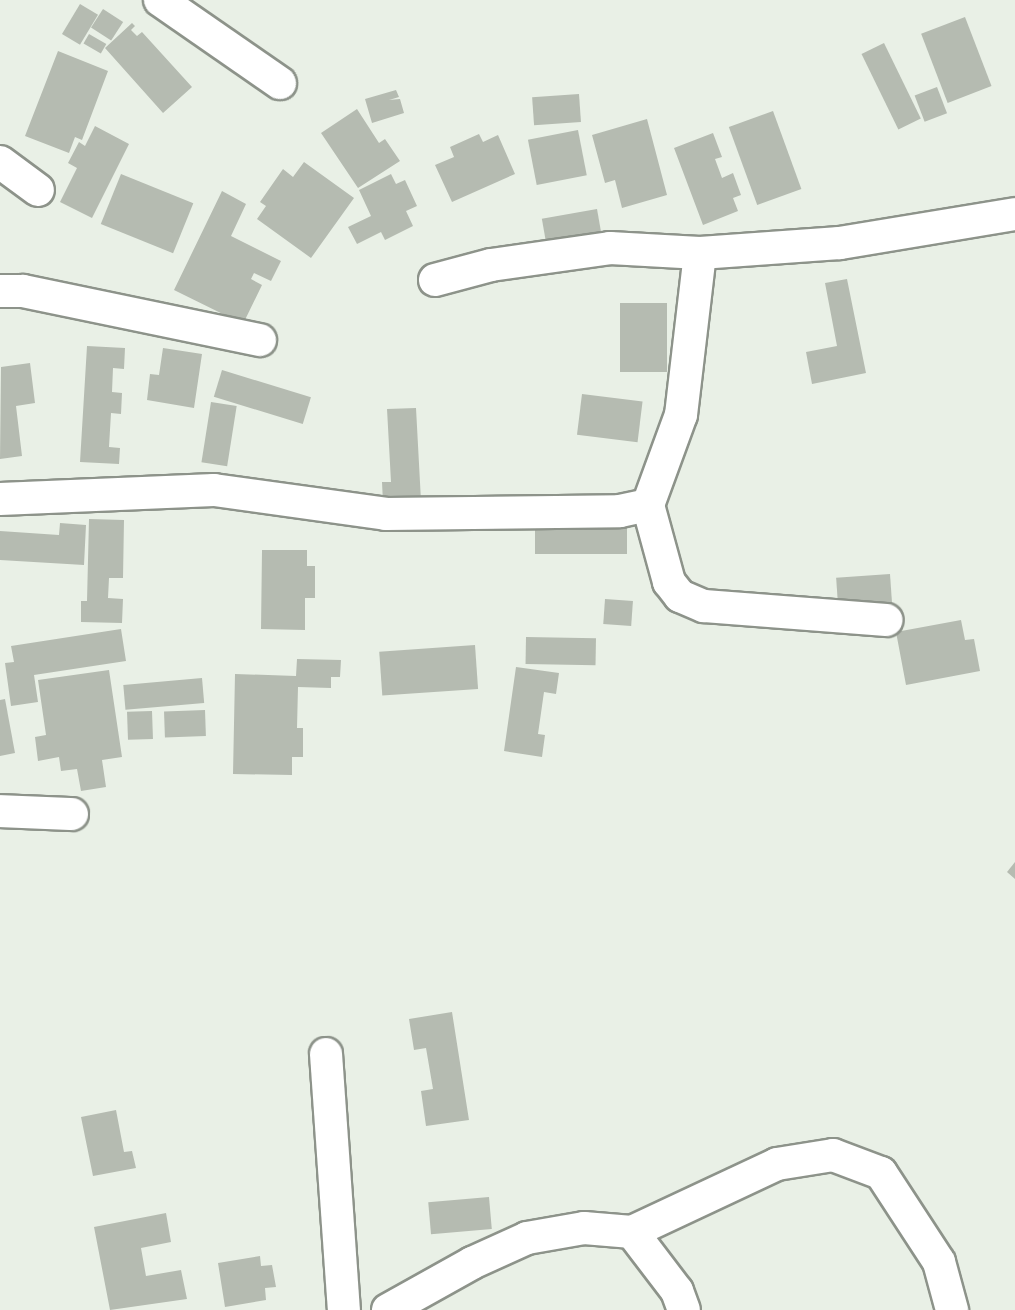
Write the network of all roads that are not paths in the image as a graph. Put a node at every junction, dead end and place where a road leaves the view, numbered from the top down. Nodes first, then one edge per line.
1 (160, 0) edge
2 (280, 83) dead end
3 (0, 162) edge
4 (38, 190) dead end
5 (1015, 214) edge
6 (700, 254) junction
7 (435, 280) dead end
8 (0, 291) edge
9 (260, 340) dead end
10 (0, 499) edge
11 (648, 505) junction
12 (886, 620) dead end
13 (0, 811) edge
14 (72, 814) dead end
15 (326, 1054) dead end
16 (632, 1232) junction
17 (344, 1310) edge
18 (388, 1310) edge
19 (684, 1310) edge
20 (952, 1310) edge

1 - 2 street
3 - 4 street
5 - 6 street
6 - 7 street
6 - 11 street
8 - 9 street
10 - 11 street
11 - 12 street
13 - 14 street
15 - 17 street
16 - 18 street
16 - 19 street
16 - 20 street

